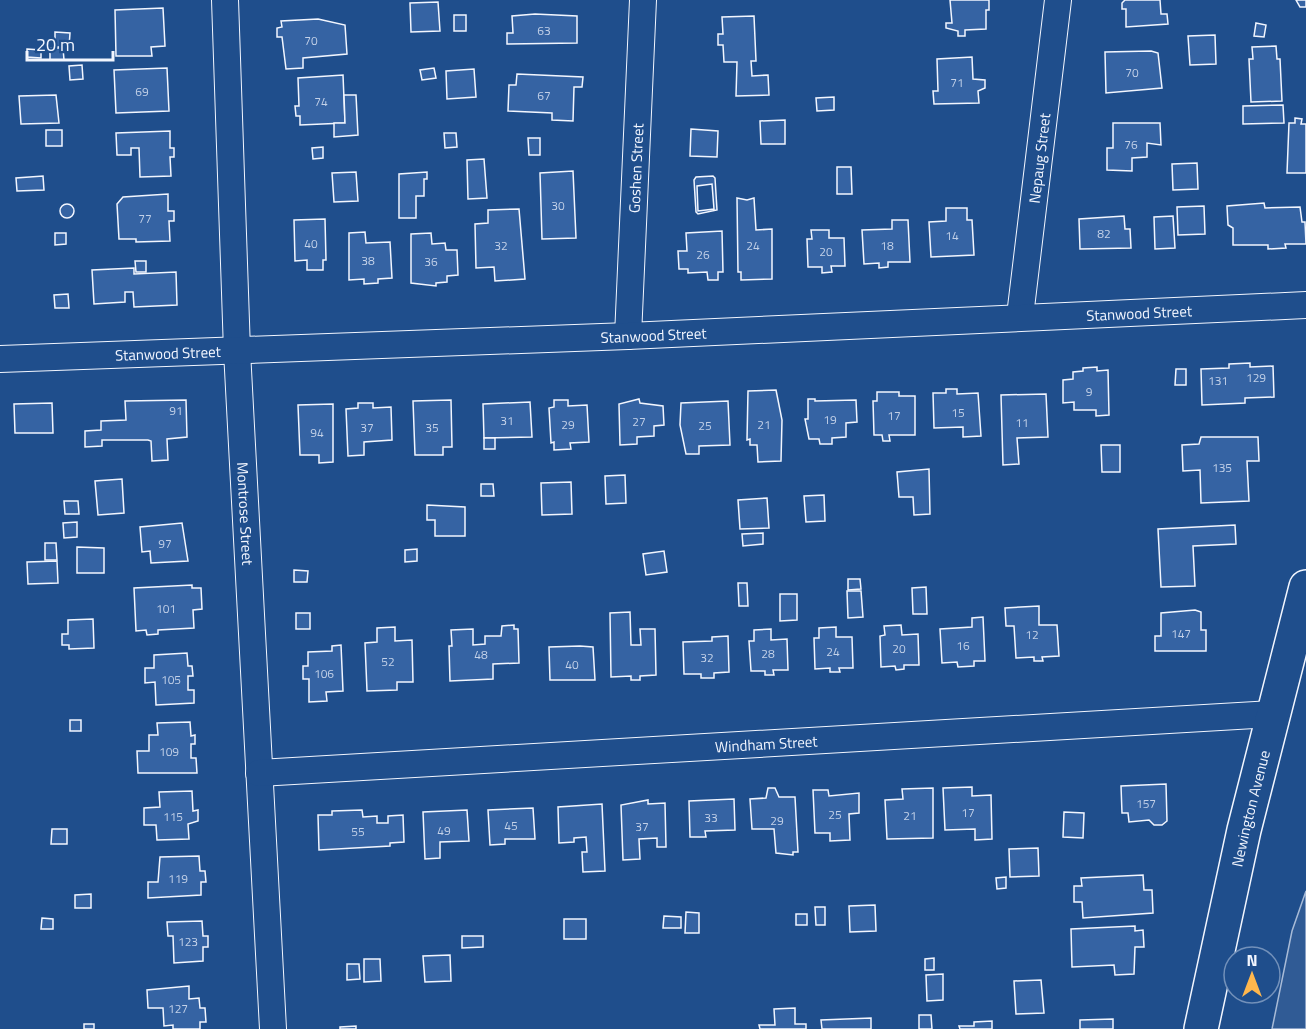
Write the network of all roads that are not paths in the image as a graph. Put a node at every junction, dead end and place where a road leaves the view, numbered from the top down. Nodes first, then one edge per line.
1 (225, 0) edge
2 (643, 0) edge
3 (1058, 0) edge
4 (1306, 305) edge
5 (1020, 316) junction
6 (628, 336) junction
7 (237, 351) junction
8 (0, 359) edge
9 (1306, 587) edge
10 (1273, 714) junction
11 (259, 773) junction
12 (273, 1029) edge
13 (1201, 1029) edge

1 - 7 street, Montrose Street
2 - 6 street, Goshen Street
3 - 5 street, Nepaug Street
4 - 5 street, Stanwood Street
5 - 6 street, Stanwood Street
6 - 7 street, Stanwood Street
7 - 8 street, Stanwood Street
7 - 11 street, Montrose Street
9 - 10 main road, Newington Avenue
10 - 11 street, Windham Street
10 - 13 main road, Newington Avenue
11 - 12 street, Montrose Street

